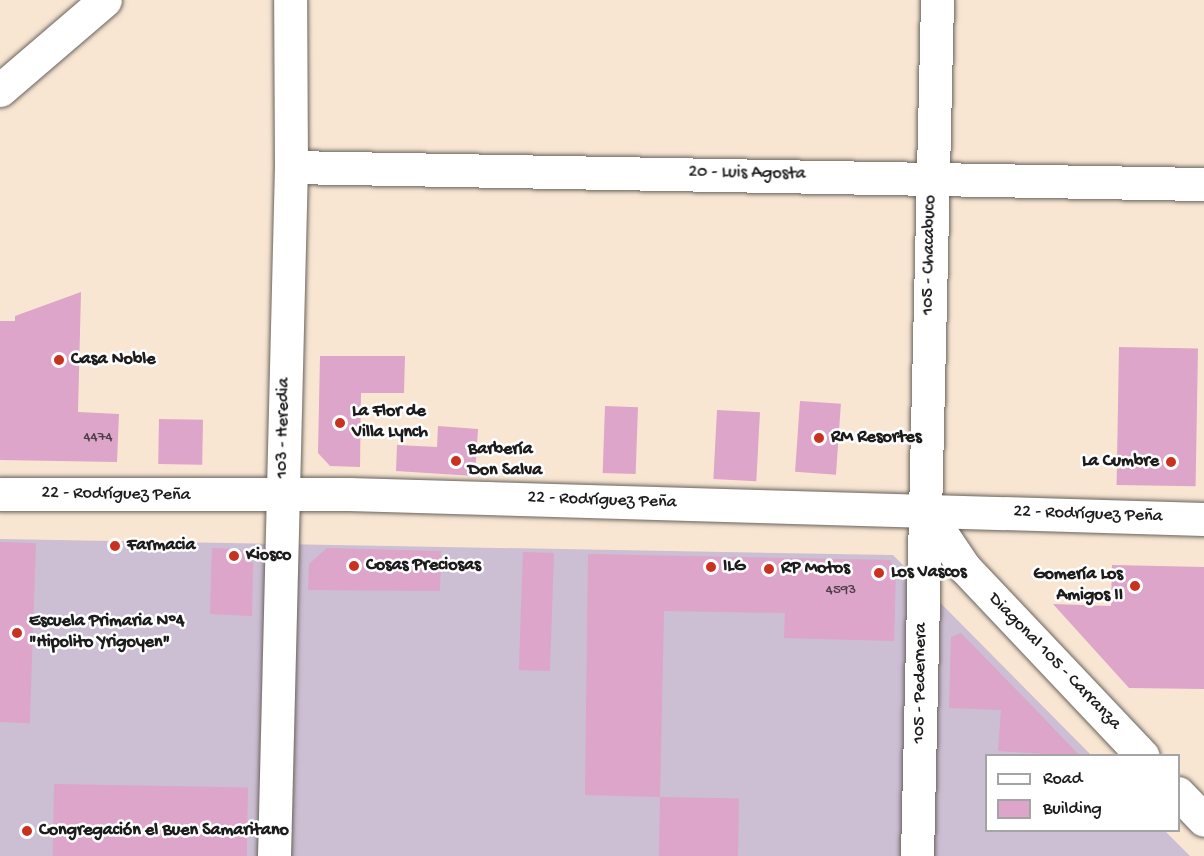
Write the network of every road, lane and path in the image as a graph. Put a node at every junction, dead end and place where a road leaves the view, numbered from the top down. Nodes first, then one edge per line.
1 (105, 0) edge
2 (290, 0) edge
3 (938, 0) edge
4 (0, 90) edge
5 (291, 167) junction
6 (932, 177) junction
7 (1204, 184) edge
8 (0, 494) edge
9 (283, 494) junction
10 (925, 509) junction
11 (1204, 519) edge
12 (1141, 754) edge
13 (1180, 794) edge
14 (1204, 820) edge
15 (274, 856) edge
16 (917, 856) edge

1 - 4 street
2 - 5 street, 103 - Heredia
3 - 6 street, 105 - Chacabuco
5 - 6 street, 20 - Luis Agosta
5 - 9 street, 103 - Heredia
6 - 7 street, 20 - Luis Agosta
6 - 10 street, 105 - Chacabuco
8 - 9 street, 22 - Rodríguez Peña
9 - 10 street, 22 - Rodríguez Peña
9 - 15 street, 103 - Heredia
10 - 11 street, 22 - Rodríguez Peña
10 - 12 street, Diagonal 105 - Carranza
10 - 16 street, 105 - Pedernera
13 - 14 street

